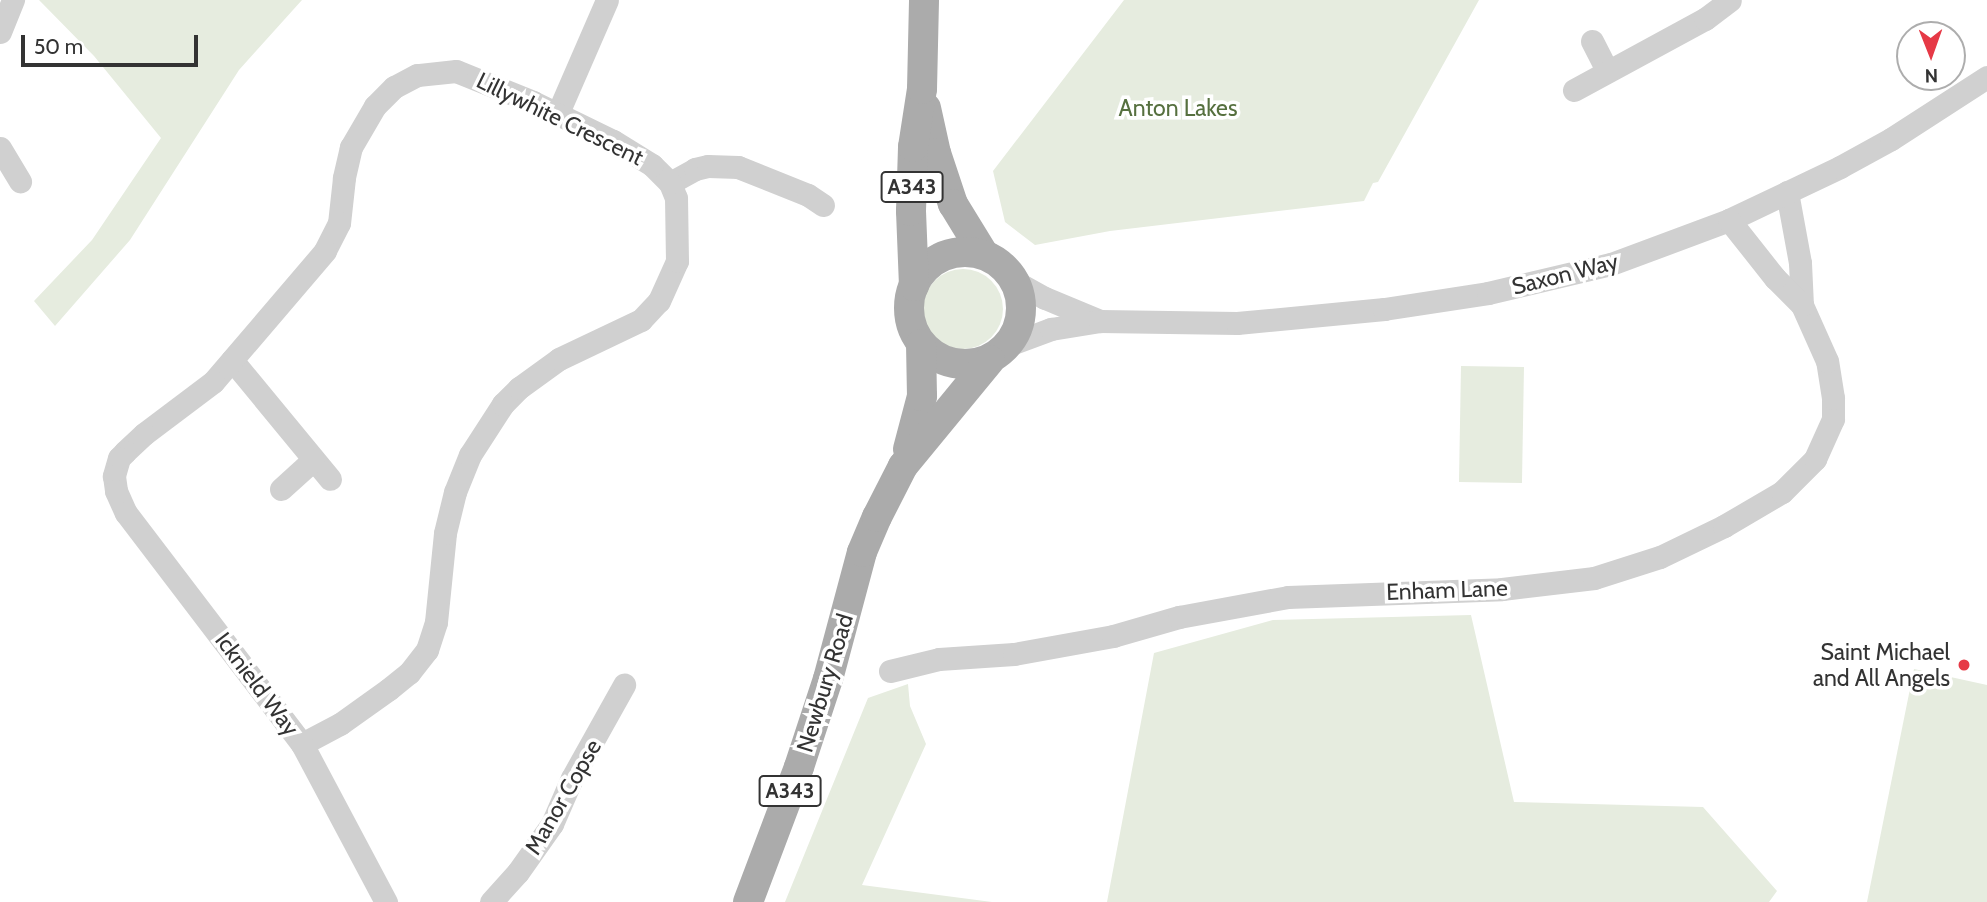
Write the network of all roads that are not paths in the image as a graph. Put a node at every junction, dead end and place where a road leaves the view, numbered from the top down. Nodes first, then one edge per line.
1 (13, 0) edge
2 (607, 0) edge
3 (924, 0) edge
4 (1730, 0) edge
5 (0, 32) edge
6 (1592, 41) dead end
7 (1607, 71) junction
8 (1987, 77) edge
9 (922, 89) junction
10 (1574, 90) dead end
11 (557, 115) junction
12 (0, 148) edge
13 (20, 181) dead end
14 (670, 183) junction
15 (1787, 192) junction
16 (823, 205) dead end
17 (1729, 220) junction
18 (983, 253) junction
19 (1014, 281) junction
20 (914, 286) junction
21 (1802, 305) junction
22 (1100, 321) junction
23 (921, 344) junction
24 (1001, 352) junction
25 (232, 360) junction
26 (313, 460) junction
27 (903, 466) junction
28 (114, 477) joint
29 (330, 479) dead end
30 (281, 489) dead end
31 (890, 671) dead end
32 (624, 685) dead end
33 (302, 744) junction
34 (386, 902) edge
35 (491, 902) edge
36 (748, 902) edge

1 - 5 street
2 - 11 street
3 - 9 main road, A343
4 - 7 street
6 - 7 street
7 - 10 street
8 - 15 street, Saxon Way
9 - 18 main road, A343
9 - 20 main road, A343
11 - 14 street, Lillywhite Crescent
11 - 25 street, Lillywhite Crescent
12 - 13 street
14 - 16 street
14 - 33 street
15 - 17 street, Saxon Way
15 - 21 street, Enham Lane
17 - 21 street, Enham Lane
17 - 22 street, Saxon Way
18 - 19 main road, A343
18 - 20 main road
19 - 22 street, Saxon Way
19 - 24 main road, A343
20 - 23 main road, A343
21 - 31 street, Enham Lane
22 - 24 street, Saxon Way
23 - 24 main road
23 - 27 main road, Newbury Road / A343
24 - 27 main road, Newbury Road / A343
25 - 26 street
25 - 28 street, Lillywhite Crescent
26 - 29 street
26 - 30 street
27 - 36 main road, Newbury Road / A343
28 - 33 street, Icknield Way
32 - 35 street, Manor Copse
33 - 34 street, Icknield Way

